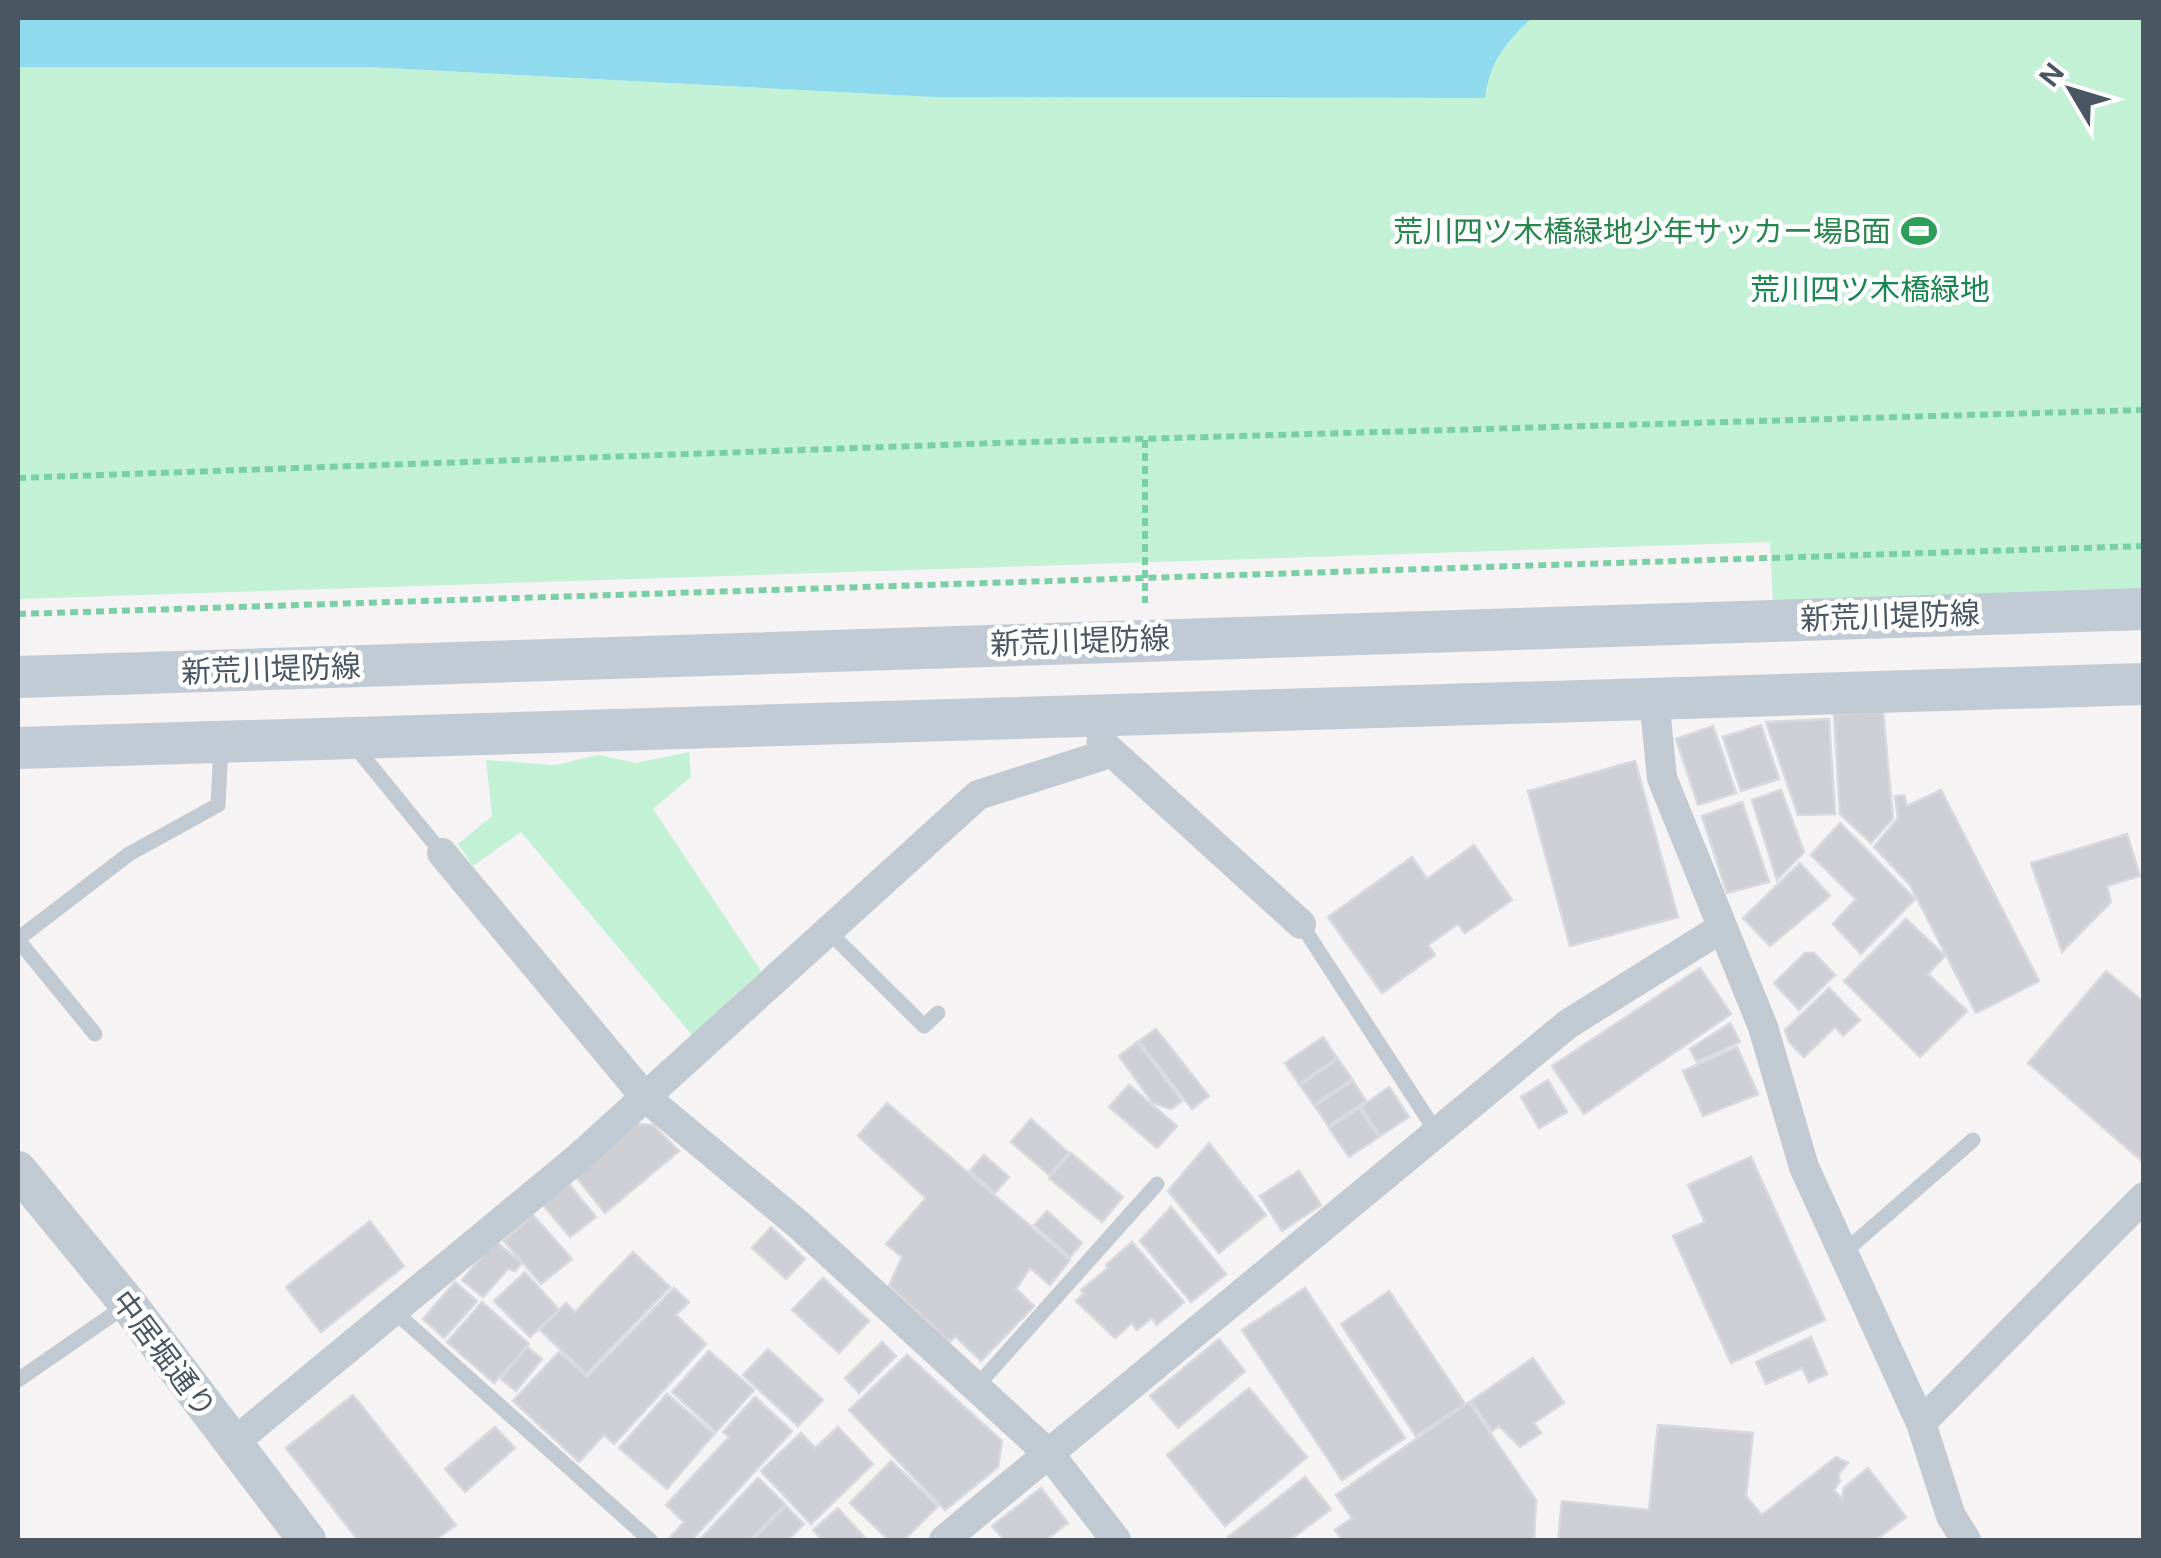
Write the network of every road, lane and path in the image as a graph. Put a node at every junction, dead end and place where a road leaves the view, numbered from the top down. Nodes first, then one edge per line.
1 (2144, 410) edge
2 (1145, 440) junction
3 (18, 478) edge
4 (2144, 546) edge
5 (1144, 578) junction
6 (1145, 595) dead end
7 (2144, 609) edge
8 (18, 614) edge
9 (18, 677) edge
10 (2144, 684) edge
11 (1654, 698) junction
12 (1103, 730) junction
13 (346, 736) junction
14 (222, 741) junction
15 (18, 748) edge
16 (442, 853) joint
17 (1301, 924) joint
18 (1720, 929) junction
19 (828, 932) junction
20 (18, 940) edge
21 (938, 1013) dead end
22 (95, 1034) dead end
23 (645, 1097) junction
24 (1437, 1134) junction
25 (1973, 1140) dead end
26 (18, 1170) edge
27 (1157, 1184) dead end
28 (2144, 1197) edge
29 (1843, 1253) junction
30 (128, 1304) junction
31 (395, 1312) junction
32 (18, 1380) edge
33 (976, 1387) junction
34 (1921, 1424) junction
35 (232, 1444) junction
36 (1050, 1454) junction
37 (307, 1540) edge
38 (650, 1540) edge
39 (944, 1540) edge
40 (1116, 1540) edge
41 (1966, 1540) edge

1 - 2 path
2 - 3 path
2 - 5 path
4 - 5 path
5 - 6 path
5 - 8 path
7 - 9 main road, 新荒川堤防線
10 - 11 main road
11 - 12 main road
11 - 18 street
12 - 13 main road
12 - 17 street
12 - 19 street
13 - 14 main road
13 - 16 lane
14 - 15 main road
14 - 20 lane
16 - 23 street
17 - 24 lane
18 - 24 street
18 - 29 street
19 - 21 lane
19 - 23 street
20 - 22 lane
23 - 31 street
23 - 33 street
24 - 36 street
25 - 29 lane
26 - 30 street, 中居堀通り
27 - 33 lane
28 - 34 street
29 - 34 street
30 - 32 lane
30 - 35 street, 中居堀通り
31 - 35 street
31 - 38 lane
33 - 36 street
34 - 41 street
35 - 37 street, 中居堀通り
36 - 39 street
36 - 40 street

